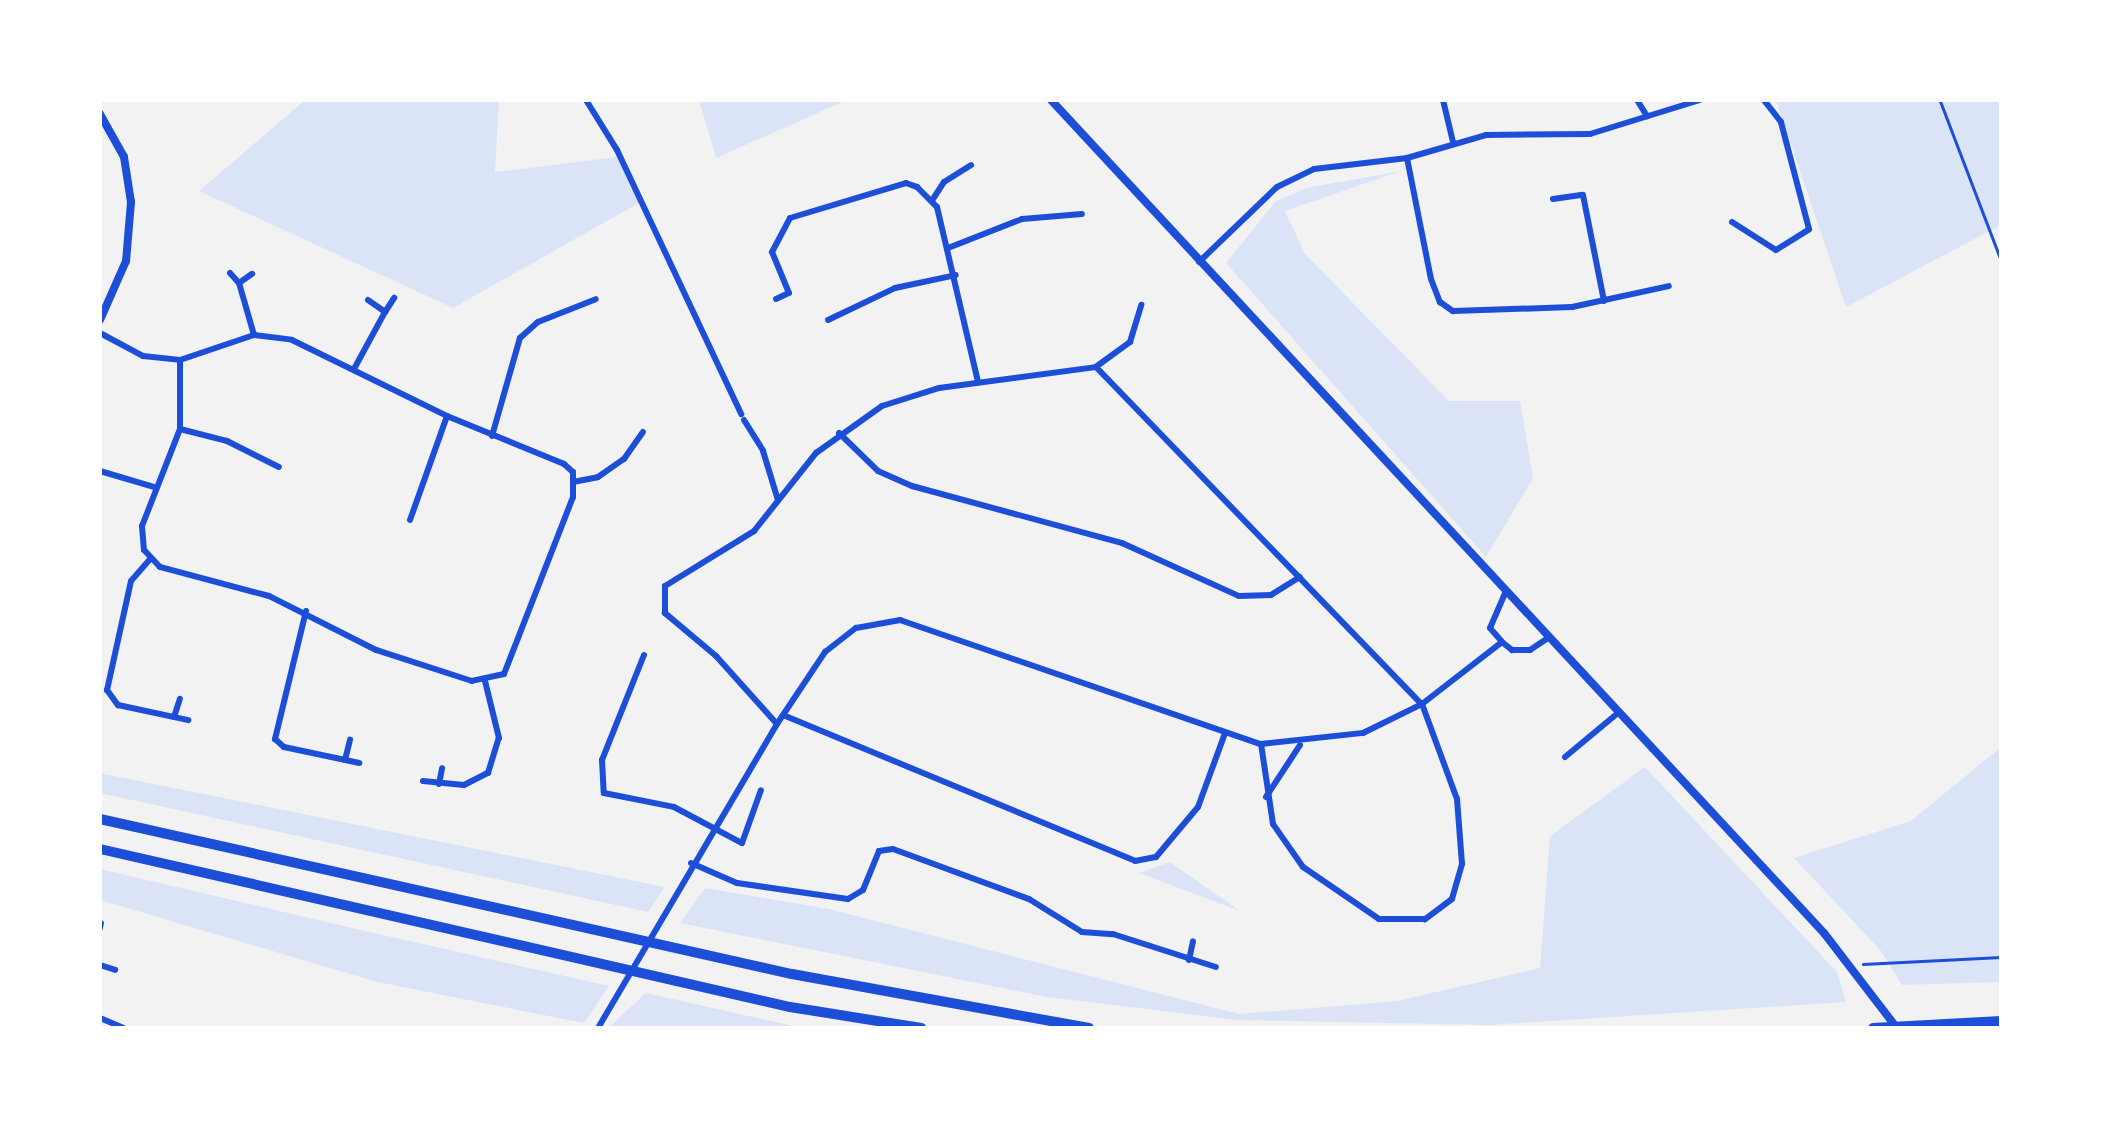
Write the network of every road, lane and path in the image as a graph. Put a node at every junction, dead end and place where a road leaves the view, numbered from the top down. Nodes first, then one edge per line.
1 (586, 100) edge
2 (1051, 100) edge
3 (1444, 100) edge
4 (1636, 100) edge
5 (1700, 100) edge
6 (1764, 100) edge
7 (1940, 100) edge
8 (100, 114) edge
9 (1647, 116) junction
10 (1453, 142) junction
11 (1407, 158) junction
12 (971, 165) dead end
13 (934, 199) junction
14 (1552, 199) dead end
15 (1082, 214) dead end
16 (1732, 222) dead end
17 (948, 248) junction
18 (2001, 260) edge
19 (1198, 262) junction
20 (230, 272) dead end
21 (252, 274) dead end
22 (956, 275) junction
23 (240, 283) junction
24 (1670, 286) dead end
25 (394, 298) dead end
26 (596, 299) dead end
27 (776, 299) dead end
28 (368, 300) dead end
29 (1604, 301) junction
30 (1141, 305) dead end
31 (385, 312) junction
32 (100, 320) edge
33 (828, 320) dead end
34 (100, 333) edge
35 (254, 335) junction
36 (180, 360) junction
37 (1096, 366) junction
38 (354, 369) junction
39 (978, 382) junction
40 (447, 416) junction
41 (180, 429) junction
42 (643, 432) dead end
43 (839, 433) junction
44 (492, 436) junction
45 (279, 468) dead end
46 (100, 471) edge
47 (573, 482) junction
48 (154, 487) junction
49 (778, 501) junction
50 (410, 520) dead end
51 (151, 558) junction
52 (1300, 576) junction
53 (1506, 591) junction
54 (306, 612) junction
55 (1549, 637) junction
56 (1502, 642) junction
57 (644, 655) dead end
58 (485, 681) junction
59 (180, 699) dead end
60 (1422, 704) junction
61 (1619, 712) junction
62 (784, 715) junction
63 (174, 717) junction
64 (188, 720) dead end
65 (777, 724) junction
66 (1224, 736) junction
67 (350, 740) dead end
68 (1261, 744) junction
69 (1301, 744) junction
70 (1565, 757) dead end
71 (345, 760) junction
72 (359, 763) dead end
73 (442, 768) dead end
74 (423, 782) dead end
75 (439, 784) junction
76 (761, 790) dead end
77 (1265, 798) junction
78 (100, 819) edge
79 (714, 826) junction
80 (100, 849) edge
81 (692, 863) junction
82 (1194, 940) dead end
83 (2001, 956) edge
84 (1189, 960) junction
85 (1849, 964) junction
86 (100, 965) edge
87 (1216, 967) dead end
88 (115, 970) dead end
89 (100, 1018) edge
90 (2001, 1018) edge
91 (1885, 1027) edge
92 (1901, 1027) edge
93 (123, 1028) edge
94 (598, 1028) edge
95 (921, 1028) edge
96 (1089, 1028) edge
97 (1873, 1028) edge

1 - 49 street
2 - 19 street
3 - 10 street
4 - 9 street
5 - 9 street
6 - 16 street
7 - 18 path
8 - 32 street
9 - 10 street
10 - 11 street
11 - 19 street
11 - 29 street
12 - 13 street
13 - 17 street
13 - 27 street
14 - 29 street
15 - 17 street
17 - 22 street
19 - 53 street
20 - 23 street
21 - 23 street
22 - 33 street
22 - 39 street
23 - 35 street
24 - 29 street
25 - 31 street
26 - 44 street
28 - 31 street
30 - 37 street
31 - 38 street
34 - 36 street
35 - 36 street
35 - 38 street
36 - 41 street
37 - 39 street
37 - 52 street
38 - 40 street
39 - 43 street
40 - 44 street
40 - 50 street
41 - 45 street
41 - 48 street
42 - 47 street
43 - 49 street
43 - 52 street
44 - 47 street
46 - 48 street
47 - 58 street
48 - 51 street
49 - 65 street
51 - 54 street
51 - 63 street
52 - 60 street
53 - 55 street
53 - 56 street
54 - 58 street
54 - 71 street
55 - 56 street
55 - 61 street
56 - 60 street
57 - 79 street
58 - 75 street
59 - 63 street
60 - 69 street
60 - 77 street
61 - 70 street
61 - 85 street
62 - 65 street
62 - 66 street
62 - 66 street
63 - 64 street
65 - 79 street
66 - 68 street
67 - 71 street
68 - 69 street
68 - 77 street
69 - 77 street
71 - 72 street
73 - 75 street
74 - 75 street
76 - 79 street
78 - 96 highway
79 - 81 street
80 - 95 highway
81 - 84 street
81 - 94 street
82 - 84 street
83 - 85 path
84 - 87 street
85 - 92 street
86 - 88 street
89 - 93 street
90 - 92 highway
91 - 92 highway
91 - 97 highway

